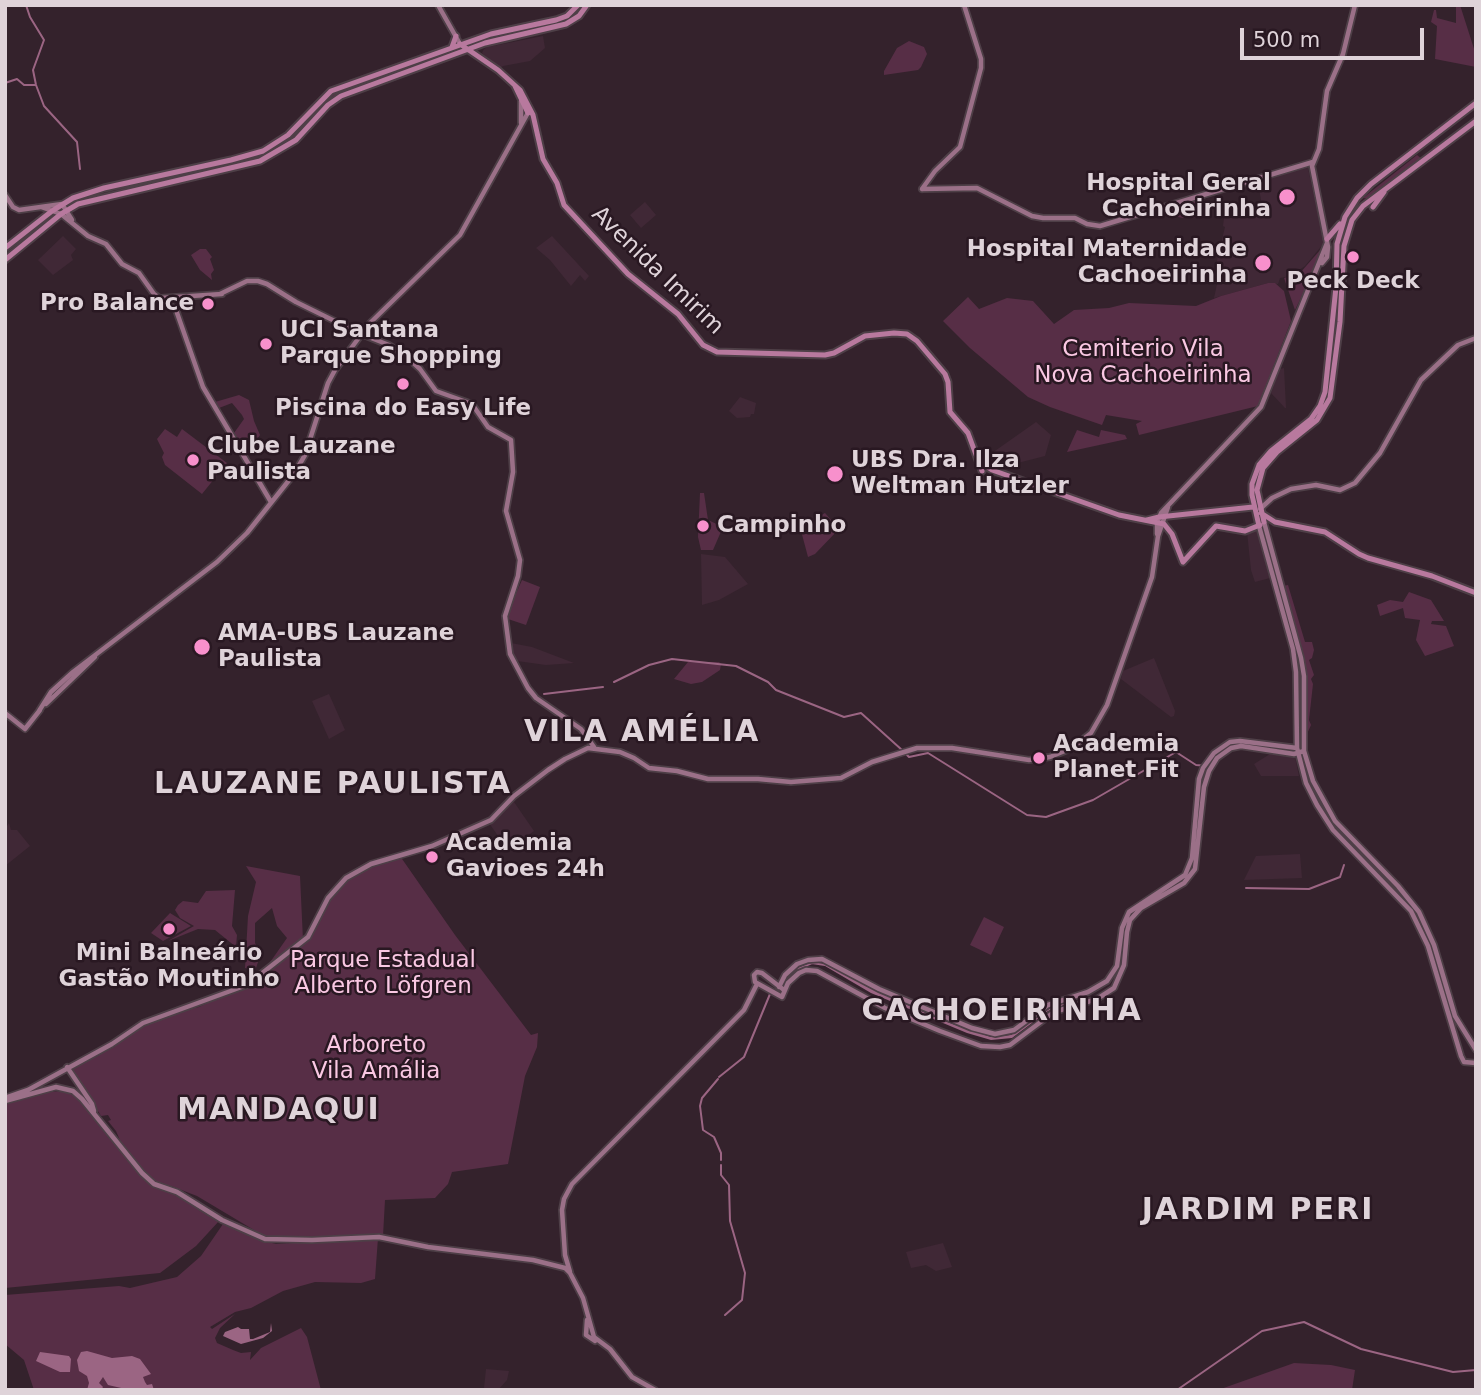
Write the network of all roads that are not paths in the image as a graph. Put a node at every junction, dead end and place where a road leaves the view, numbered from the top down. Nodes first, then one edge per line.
1 (438, 5) edge
2 (578, 5) edge
3 (587, 5) edge
4 (1355, 5) edge
5 (965, 6) edge
6 (562, 18) junction
7 (548, 30) junction
8 (459, 40) junction
9 (471, 40) junction
10 (451, 47) junction
11 (471, 48) junction
12 (449, 57) junction
13 (423, 58) junction
14 (413, 62) junction
15 (421, 67) junction
16 (514, 86) junction
17 (521, 100) junction
18 (1473, 105) edge
19 (530, 114) junction
20 (1476, 115) edge
21 (1476, 121) edge
22 (521, 124) junction
23 (1430, 138) junction
24 (1443, 146) junction
25 (231, 160) junction
26 (223, 162) junction
27 (1313, 162) junction
28 (233, 169) junction
29 (223, 171) junction
30 (126, 183) junction
31 (116, 186) junction
32 (123, 193) junction
33 (5, 195) edge
34 (1357, 198) junction
35 (1372, 203) junction
36 (62, 204) junction
37 (41, 206) junction
38 (52, 211) junction
39 (64, 212) junction
40 (43, 218) junction
41 (1342, 222) junction
42 (47, 225) junction
43 (1349, 236) dead end
44 (19, 237) junction
45 (1327, 241) junction
46 (12, 243) junction
47 (25, 243) junction
48 (5, 248) edge
49 (17, 250) junction
50 (1327, 257) junction
51 (5, 260) edge
52 (1343, 260) junction
53 (1336, 261) junction
54 (1317, 270) junction
55 (169, 301) junction
56 (360, 336) junction
57 (1476, 338) edge
58 (1329, 391) junction
59 (978, 460) junction
60 (982, 471) dead end
61 (271, 502) junction
62 (1258, 502) junction
63 (1267, 502) junction
64 (1168, 507) junction
65 (1253, 507) junction
66 (1260, 511) junction
67 (1173, 516) junction
68 (1160, 522) junction
69 (1264, 522) junction
70 (1168, 528) junction
71 (1262, 538) junction
72 (1276, 544) dead end
73 (1271, 548) junction
74 (1476, 593) edge
75 (1304, 693) junction
76 (1296, 694) junction
77 (5, 713) edge
78 (1230, 746) junction
79 (594, 747) junction
80 (1297, 751) junction
81 (1304, 751) junction
82 (1218, 753) junction
83 (1232, 757) dead end
84 (1203, 768) junction
85 (1209, 771) junction
86 (813, 959) junction
87 (830, 962) junction
88 (812, 969) junction
89 (824, 973) junction
90 (785, 975) junction
91 (765, 976) junction
92 (772, 979) junction
93 (759, 984) junction
94 (782, 987) junction
95 (1091, 991) junction
96 (776, 993) junction
97 (1076, 996) junction
98 (1094, 1001) junction
99 (1076, 1006) junction
100 (1476, 1050) edge
101 (1475, 1062) edge
102 (67, 1068) junction
103 (19, 1095) junction
104 (6, 1098) edge
105 (89, 1100) junction
106 (89, 1108) junction
107 (94, 1115) junction
108 (566, 1258) junction
109 (563, 1269) junction
110 (570, 1276) junction
111 (588, 1317) junction
112 (593, 1332) junction
113 (586, 1333) junction
114 (599, 1342) junction
115 (655, 1390) edge

1 - 8 main road
2 - 6 main road
3 - 7 main road
4 - 27 main road
5 - 27 main road
6 - 7 main road
6 - 9 main road
7 - 11 main road
8 - 9 main road
8 - 10 main road
8 - 11 main road
9 - 11 main road
10 - 12 main road
10 - 13 main road
11 - 12 main road
11 - 16 main road, Avenida Imirim
12 - 15 main road
13 - 14 main road
13 - 15 main road
14 - 15 main road
14 - 25 main road
15 - 28 main road
16 - 17 main road, Avenida Imirim
16 - 19 main road, Avenida Imirim
17 - 19 main road, Avenida Imirim
17 - 22 main road
18 - 20 main road
18 - 23 main road
19 - 22 main road
19 - 59 main road, Avenida Imirim
21 - 24 main road
22 - 56 main road
23 - 24 main road
23 - 34 main road
24 - 35 main road
25 - 26 main road
25 - 28 main road
26 - 29 main road
26 - 30 main road
27 - 45 main road
28 - 29 main road
29 - 32 main road
30 - 31 main road
30 - 32 main road
31 - 32 main road
31 - 36 main road
32 - 39 main road
33 - 37 main road
34 - 35 main road
34 - 41 main road
35 - 52 main road
36 - 37 main road
36 - 38 main road
36 - 39 main road
37 - 38 main road
38 - 39 main road
38 - 40 main road
39 - 42 main road
39 - 55 main road
40 - 42 main road
40 - 44 main road
41 - 45 main road
41 - 53 main road
42 - 47 main road
43 - 52 main road
44 - 46 main road
44 - 47 main road
45 - 50 main road
45 - 54 main road
46 - 48 main road
46 - 49 main road
47 - 49 main road
49 - 51 main road
50 - 53 main road
50 - 54 main road
52 - 53 main road
52 - 58 main road
53 - 58 main road
54 - 64 main road
55 - 56 main road
55 - 61 main road
56 - 61 main road
56 - 79 main road
57 - 63 main road
58 - 62 main road
58 - 65 main road
59 - 60 main road
59 - 68 main road
61 - 77 main road
62 - 63 main road
62 - 66 main road
63 - 66 main road
64 - 67 main road
64 - 68 main road
65 - 66 main road
65 - 67 main road
65 - 69 main road
66 - 69 main road
67 - 68 main road
67 - 70 main road
68 - 70 main road
68 - 79 main road
69 - 70 main road
69 - 71 main road
69 - 73 main road
69 - 74 main road
71 - 73 main road
71 - 76 main road
72 - 73 main road
73 - 75 main road
75 - 76 main road
75 - 81 main road
76 - 80 main road
78 - 80 main road
78 - 82 main road
78 - 83 main road
79 - 102 main road
80 - 81 main road
80 - 101 main road
81 - 100 main road
82 - 84 main road
82 - 85 main road
84 - 85 main road
84 - 95 main road
85 - 98 main road
86 - 87 main road
86 - 88 main road
86 - 90 main road
87 - 89 main road
87 - 97 main road
88 - 89 main road
88 - 94 main road
89 - 99 main road
90 - 92 main road
90 - 94 main road
91 - 92 main road
91 - 93 main road
91 - 93 main road
92 - 94 main road
93 - 96 main road
93 - 108 main road
94 - 96 main road
94 - 96 main road
95 - 97 main road
95 - 98 main road
97 - 99 main road
98 - 99 main road
102 - 103 main road
102 - 105 main road
103 - 104 main road
103 - 106 main road
105 - 106 main road
105 - 107 main road
106 - 107 main road
107 - 109 main road
108 - 109 main road
108 - 110 main road
109 - 110 main road
110 - 111 main road
111 - 112 main road
111 - 113 main road
112 - 113 main road
112 - 114 main road
113 - 114 main road
114 - 115 main road

